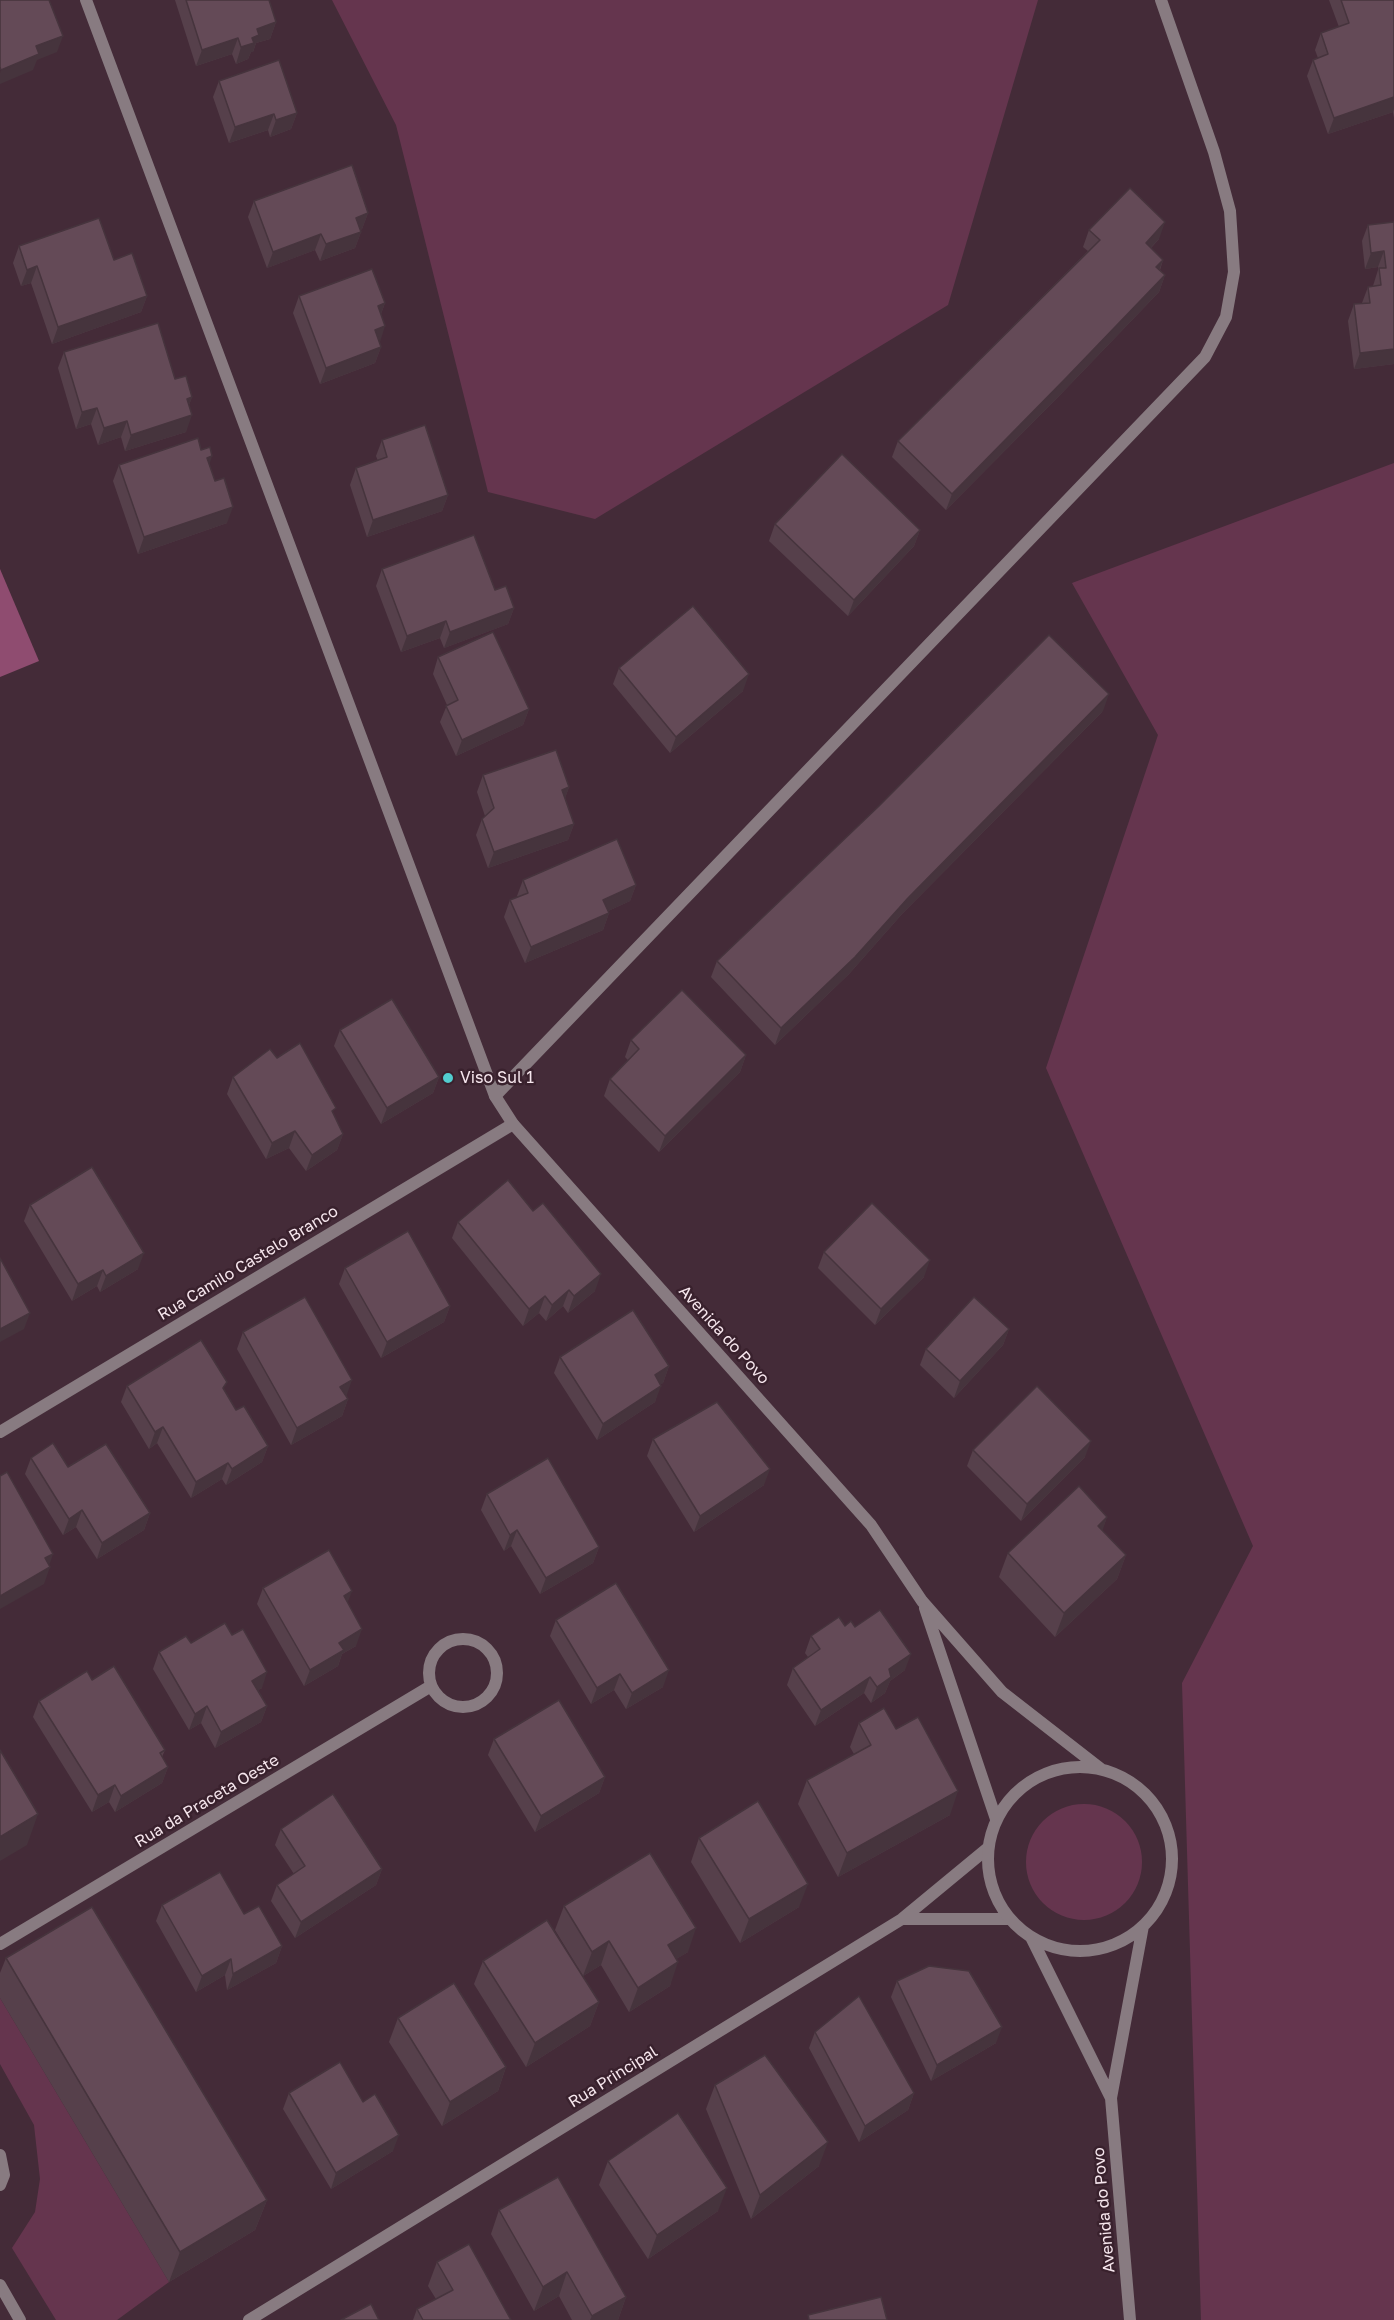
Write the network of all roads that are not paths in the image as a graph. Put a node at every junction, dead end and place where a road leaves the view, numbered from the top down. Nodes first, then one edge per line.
1 (86, 0) edge
2 (1161, 0) edge
3 (495, 1096) junction
4 (513, 1124) junction
5 (0, 1432) edge
6 (922, 1601) junction
7 (431, 1686) junction
8 (1101, 1768) junction
9 (996, 1819) junction
10 (988, 1848) junction
11 (902, 1919) junction
12 (1009, 1919) junction
13 (1143, 1926) junction
14 (1031, 1937) junction
15 (0, 1944) edge
16 (1111, 2098) junction
17 (0, 2155) edge
18 (0, 2185) edge
19 (0, 2285) edge
20 (20, 2320) edge
21 (249, 2320) edge
22 (1130, 2320) edge

1 - 3 street, Avenida do Povo
2 - 3 street
3 - 4 street, Avenida do Povo
4 - 5 street, Rua Camilo Castelo Branco
4 - 6 street, Avenida do Povo
6 - 8 street, Avenida do Povo
6 - 9 street, Avenida do Povo
7 - 7 street
7 - 15 street, Rua da Praceta Oeste
8 - 9 street, Avenida do Povo
8 - 13 street, Avenida do Povo
9 - 10 street, Avenida do Povo
10 - 11 street, Rua Principal
10 - 12 street, Avenida do Povo
11 - 12 street
11 - 21 street, Rua Principal
12 - 14 street, Avenida do Povo
13 - 14 street, Avenida do Povo
13 - 16 street, Avenida do Povo
14 - 16 street, Avenida do Povo
16 - 22 street, Avenida do Povo
17 - 18 street
19 - 20 street

